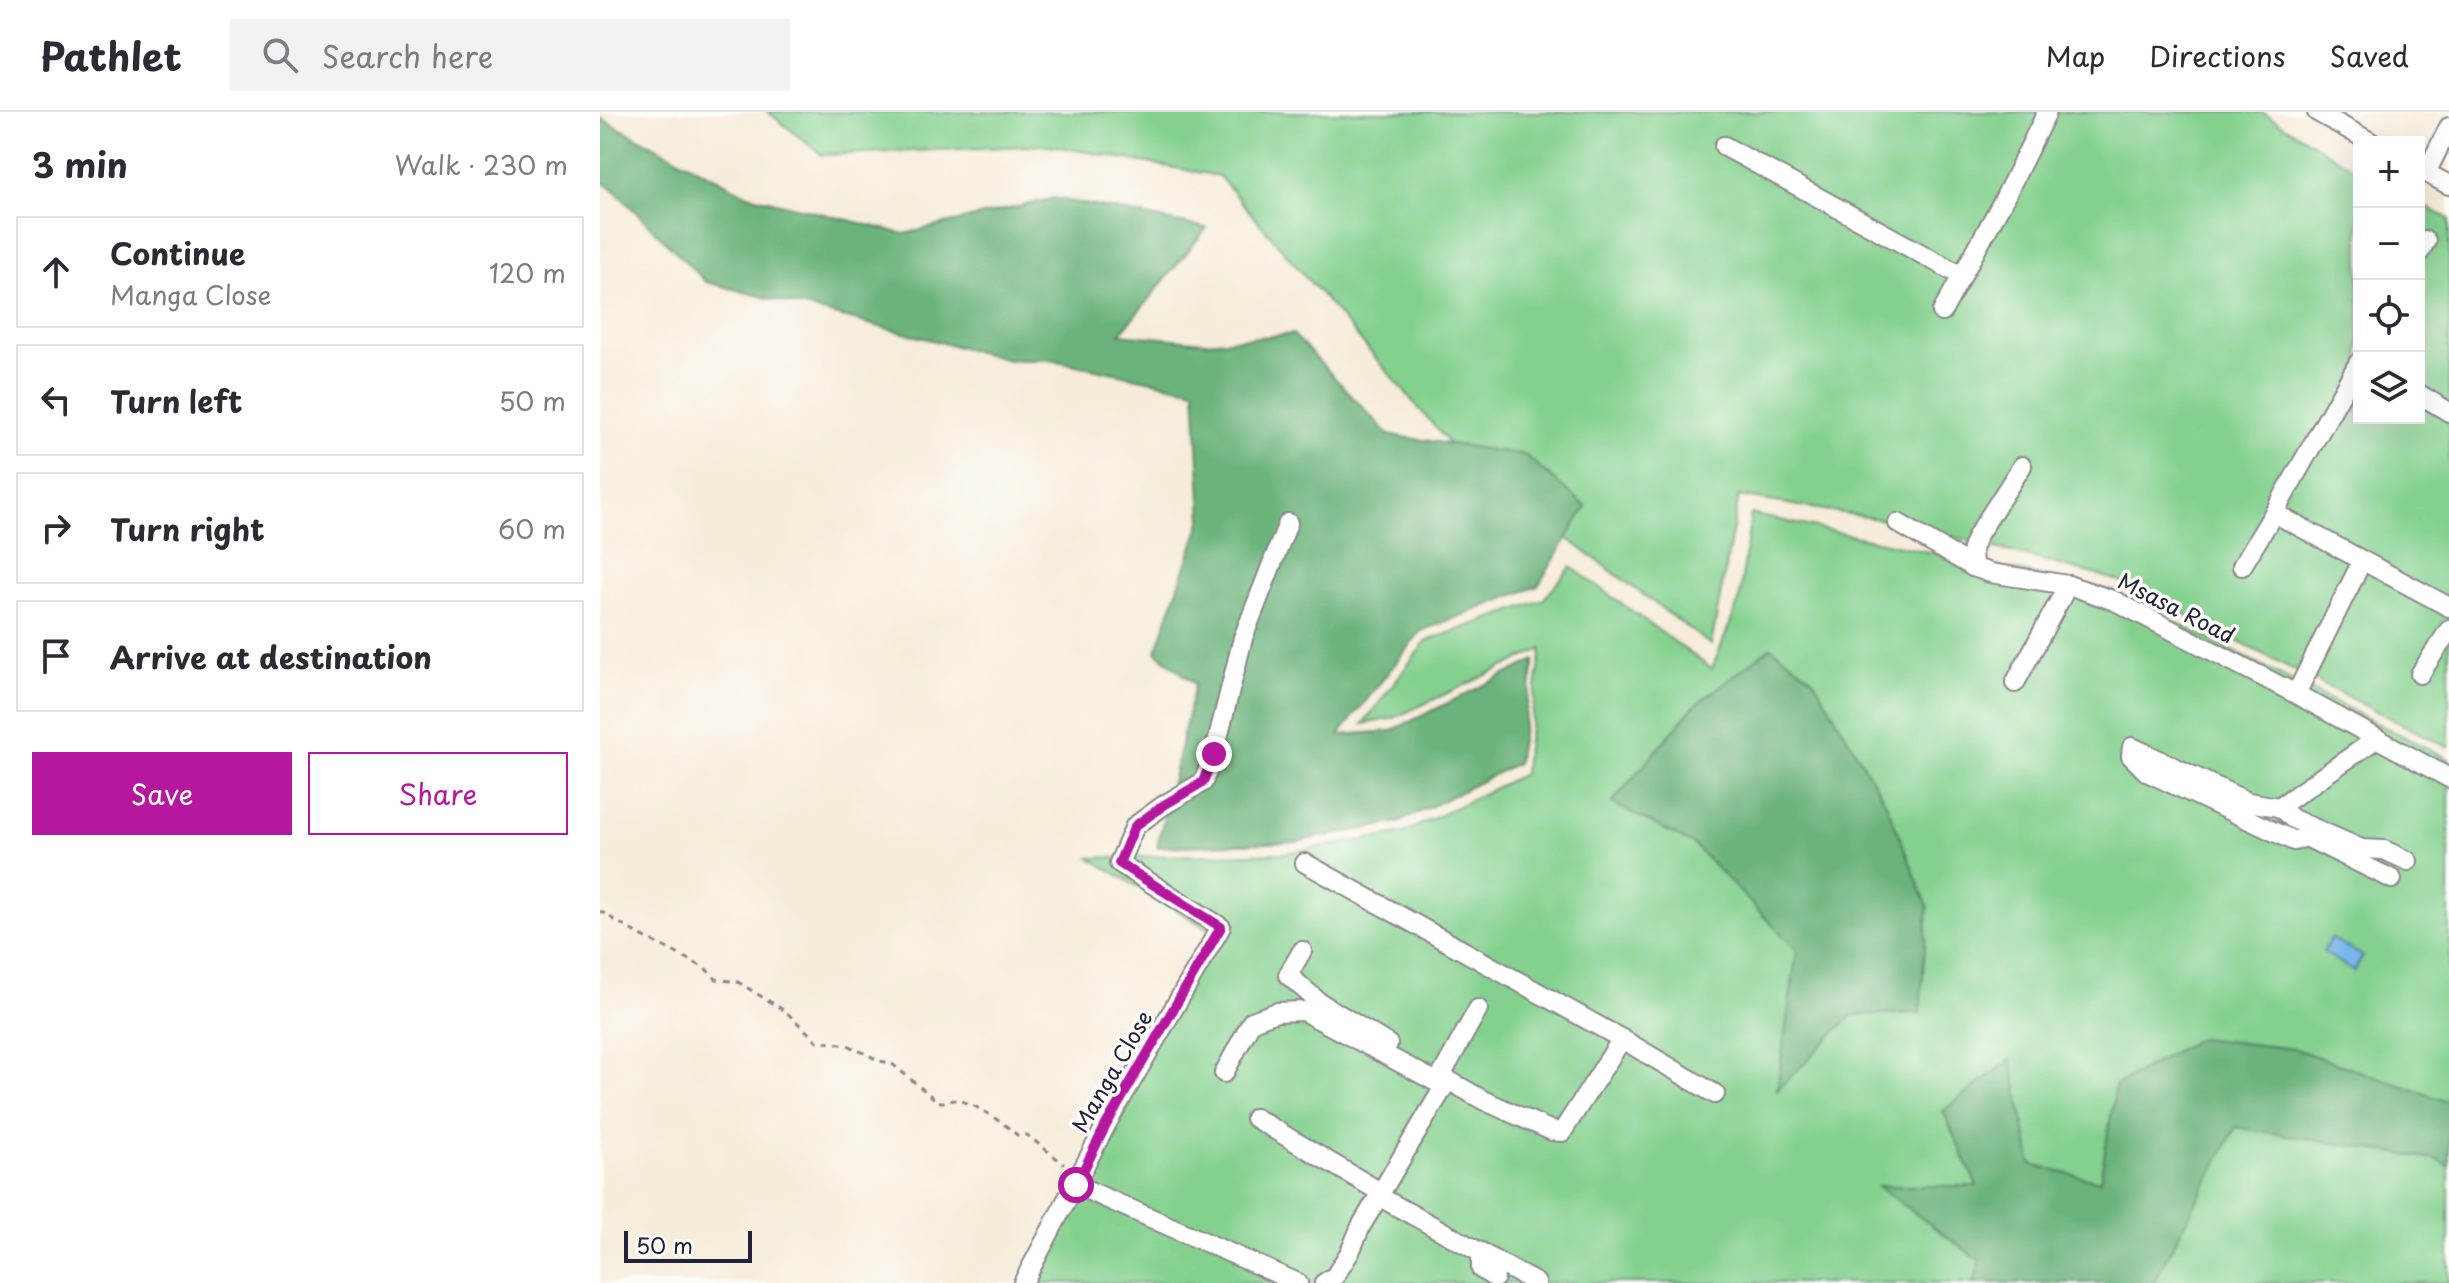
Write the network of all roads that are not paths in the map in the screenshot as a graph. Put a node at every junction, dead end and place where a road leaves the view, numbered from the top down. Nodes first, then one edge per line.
1 (2047, 112) edge
2 (2317, 112) edge
3 (2348, 120) edge
4 (2449, 127) edge
5 (2365, 136) edge
6 (1724, 146) dead end
7 (2425, 168) edge
8 (2425, 172) edge
9 (2449, 185) edge
10 (1962, 276) junction
11 (1942, 312) dead end
12 (2353, 373) edge
13 (2425, 398) edge
14 (2449, 412) edge
15 (2022, 466) dead end
16 (2274, 513) junction
17 (1288, 523) dead end
18 (1898, 523) dead end
19 (2362, 561) junction
20 (2242, 566) dead end
21 (1973, 567) junction
22 (2068, 585) junction
23 (2449, 607) edge
24 (2449, 630) edge
25 (2420, 674) dead end
26 (2015, 683) dead end
27 (2296, 694) junction
28 (2376, 739) junction
29 (2449, 778) edge
30 (2279, 807) junction
31 (2408, 861) dead end
32 (1305, 863) dead end
33 (2392, 879) dead end
34 (1302, 951) dead end
35 (1478, 1009) dead end
36 (1622, 1039) junction
37 (1224, 1073) dead end
38 (1444, 1081) junction
39 (1715, 1094) dead end
40 (1255, 1118) dead end
41 (1078, 1180) junction
42 (1381, 1195) junction
43 (1481, 1252) junction
44 (1495, 1278) dead end
45 (1023, 1283) edge
46 (1298, 1283) edge
47 (1324, 1283) edge
48 (1536, 1283) edge

1 - 10 street
2 - 3 street
3 - 5 street
4 - 7 street
6 - 10 street
8 - 9 street
10 - 11 street
12 - 16 street
13 - 14 street
15 - 21 street
16 - 19 street
16 - 20 street
17 - 41 street, Manga Close
18 - 21 street, Msasa Road
19 - 23 street
19 - 27 street
21 - 22 street, Msasa Road
22 - 26 street
22 - 27 street, Msasa Road
24 - 25 street
27 - 28 street, Msasa Road
28 - 29 street, Msasa Road
28 - 30 street
30 - 31 street
30 - 33 street
32 - 36 street
34 - 38 street
35 - 38 street
36 - 38 street
36 - 39 street
37 - 38 street
38 - 42 street
40 - 42 street
41 - 45 street, Manga Close
41 - 46 street
42 - 43 street
42 - 47 street
43 - 44 street
43 - 48 street

